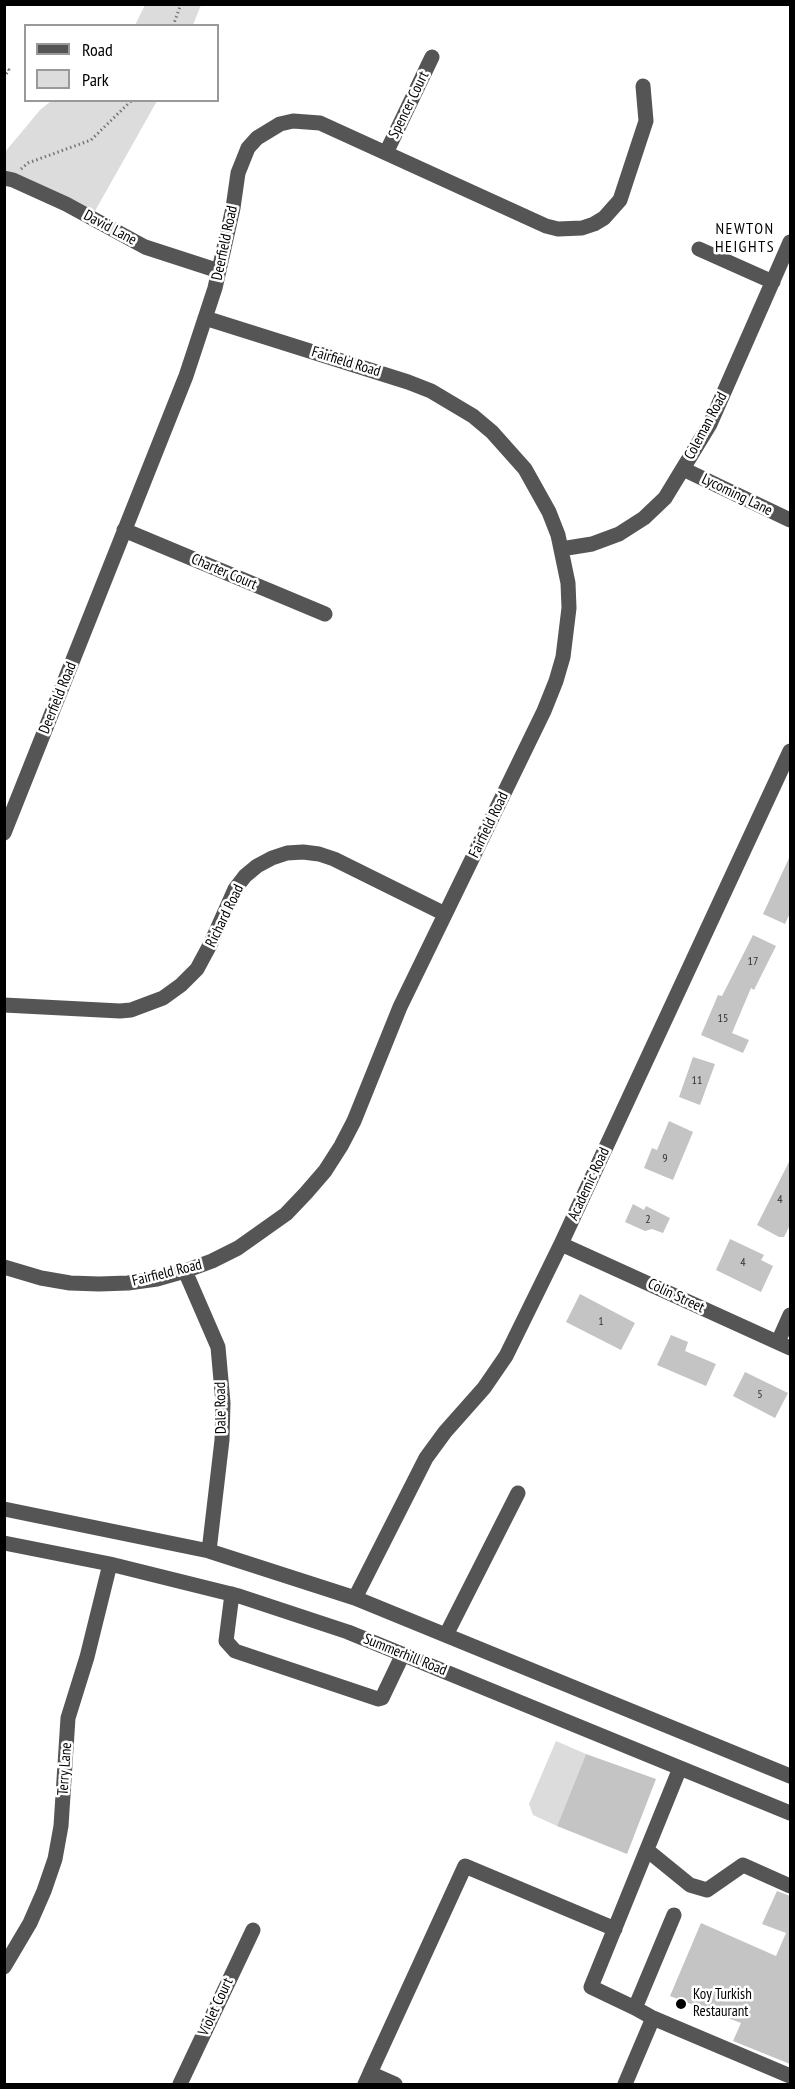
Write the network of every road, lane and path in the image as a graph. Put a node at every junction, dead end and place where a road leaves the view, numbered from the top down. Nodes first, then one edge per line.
1 (181, 4) edge
2 (174, 24) edge
3 (432, 57) dead end
4 (4, 67) edge
5 (4, 77) edge
6 (643, 86) dead end
7 (130, 102) edge
8 (386, 153) junction
9 (9, 179) edge
10 (790, 242) edge
11 (699, 249) dead end
12 (219, 271) junction
13 (773, 282) junction
14 (205, 318) junction
15 (683, 469) junction
16 (790, 520) edge
17 (124, 530) junction
18 (561, 549) junction
19 (325, 614) dead end
20 (790, 751) edge
21 (4, 833) edge
22 (445, 914) junction
23 (4, 1005) edge
24 (561, 1244) junction
25 (4, 1267) edge
26 (185, 1271) junction
27 (790, 1315) edge
28 (784, 1345) edge
29 (518, 1493) dead end
30 (4, 1509) edge
31 (4, 1543) edge
32 (209, 1551) junction
33 (110, 1564) junction
34 (232, 1594) junction
35 (356, 1598) junction
36 (446, 1635) junction
37 (403, 1654) junction
38 (680, 1768) junction
39 (790, 1776) edge
40 (790, 1813) edge
41 (647, 1850) junction
42 (790, 1886) edge
43 (674, 1915) dead end
44 (615, 1929) junction
45 (253, 1930) dead end
46 (4, 1967) edge
47 (636, 2008) junction
48 (653, 2018) junction
49 (790, 2076) edge
50 (367, 2079) edge
51 (180, 2085) edge
52 (394, 2085) edge
53 (625, 2085) edge

1 - 2 path
3 - 8 street, Spencer Court
4 - 5 path
6 - 8 street, Deerfield Road
7 - 9 path
8 - 12 street, Deerfield Road
9 - 12 street, David Lane
10 - 13 street, Coleman Road
11 - 13 street
12 - 14 street, Deerfield Road
13 - 15 street, Coleman Road
14 - 17 street, Deerfield Road
14 - 18 street, Fairfield Road
15 - 16 street, Lycoming Lane
15 - 18 street, Coleman Road
17 - 19 street, Charter Court
17 - 21 street, Deerfield Road
18 - 22 street, Fairfield Road
20 - 24 street, Academic Road
22 - 23 street, Richard Road
22 - 26 street, Fairfield Road
24 - 28 street, Colin Street
24 - 35 street, Academic Road
25 - 26 street, Fairfield Road
26 - 32 street, Dale Road
27 - 28 street
29 - 36 street
30 - 32 street
31 - 33 street, Summerhill Road
32 - 35 street
33 - 34 street, Summerhill Road
33 - 46 street, Terry Lane
34 - 37 street, Summerhill Road
34 - 37 street
35 - 36 street
36 - 39 street
37 - 38 street, Summerhill Road
38 - 40 street, Summerhill Road
38 - 41 street
41 - 42 street
41 - 44 street
43 - 47 street
44 - 47 street
44 - 50 street
45 - 51 street, Violet Court
47 - 48 street
48 - 49 street
48 - 53 street
50 - 52 street

